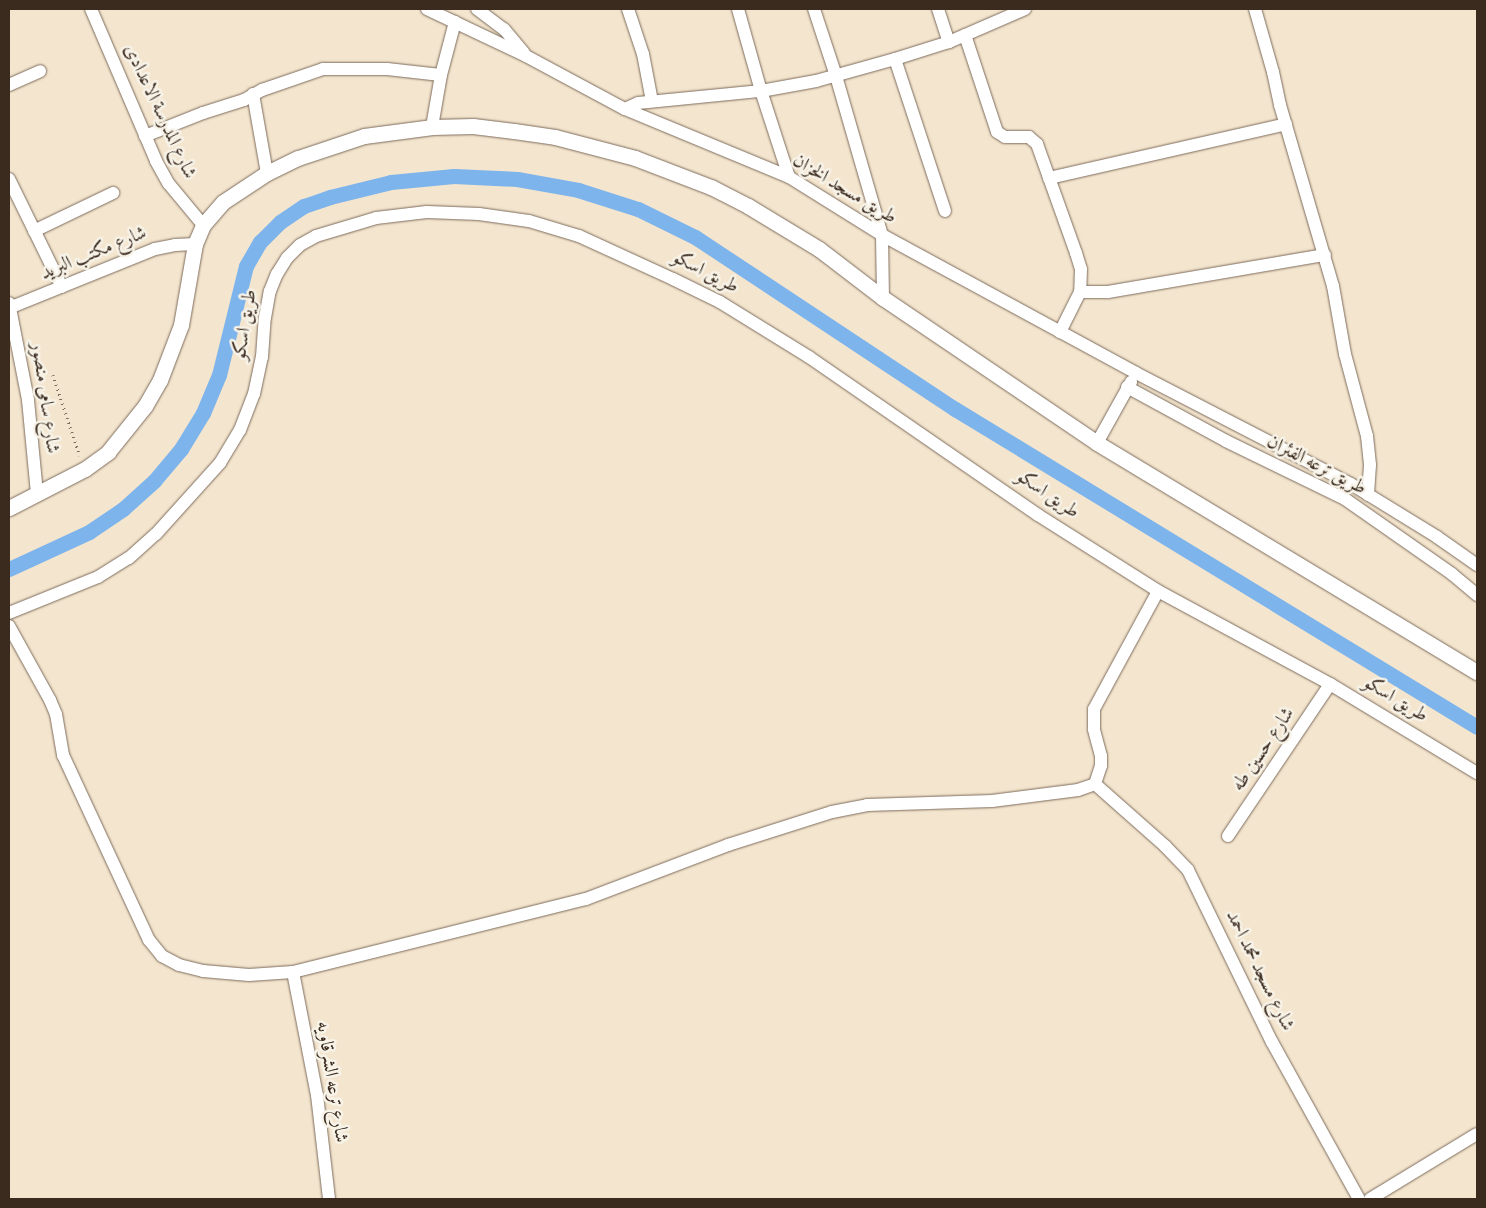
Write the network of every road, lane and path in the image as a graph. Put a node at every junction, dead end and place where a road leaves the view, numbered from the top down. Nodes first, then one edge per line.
1 (91, 9) edge
2 (427, 9) edge
3 (477, 9) edge
4 (628, 9) edge
5 (738, 9) edge
6 (814, 9) edge
7 (938, 9) edge
8 (1026, 9) edge
9 (1255, 9) edge
10 (455, 22) junction
11 (965, 35) junction
12 (949, 42) junction
13 (526, 56) junction
14 (895, 59) junction
15 (40, 71) dead end
16 (441, 75) junction
17 (836, 76) junction
18 (9, 85) edge
19 (761, 92) junction
20 (254, 94) junction
21 (652, 101) junction
22 (624, 109) junction
23 (1286, 124) junction
24 (432, 127) junction
25 (145, 136) junction
26 (267, 173) junction
27 (789, 177) junction
28 (1049, 178) junction
29 (9, 179) edge
30 (113, 194) dead end
31 (945, 211) dead end
32 (203, 225) junction
33 (34, 231) junction
34 (882, 235) junction
35 (194, 244) junction
36 (1324, 255) junction
37 (62, 287) junction
38 (1080, 292) junction
39 (883, 298) junction
40 (9, 306) edge
41 (1060, 332) junction
42 (1136, 373) junction
43 (53, 375) dead end
44 (1127, 388) junction
45 (1097, 442) junction
46 (85, 469) junction
47 (37, 494) junction
48 (1368, 495) junction
49 (9, 508) edge
50 (1477, 565) edge
51 (1158, 591) junction
52 (1477, 595) edge
53 (9, 613) edge
54 (9, 626) edge
55 (1477, 672) edge
56 (1330, 684) junction
57 (1477, 773) edge
58 (1095, 784) junction
59 (1228, 836) dead end
60 (293, 972) junction
61 (1477, 1134) edge
62 (329, 1199) edge
63 (1359, 1199) edge
64 (1370, 1199) edge

1 - 25 street, شارع المدرسة الاعدادى
2 - 10 street, طريق مسجد الخزان
3 - 13 street, طريق مسجد الخزان
4 - 21 street
5 - 19 street
6 - 17 street
7 - 12 street
8 - 11 street
9 - 23 street
10 - 13 street, طريق مسجد الخزان
10 - 16 street
11 - 12 street
11 - 28 street
12 - 14 street
13 - 22 street, طريق مسجد الخزان
14 - 17 street
14 - 31 street
15 - 18 street
16 - 20 street
16 - 24 street
17 - 19 street
17 - 34 street
19 - 21 street
19 - 27 street
20 - 25 street
20 - 26 street
21 - 22 street
22 - 27 street, طريق مسجد الخزان
23 - 28 street
23 - 36 street
24 - 26 street
24 - 39 street
25 - 32 street, شارع المدرسة الاعدادى
26 - 32 street
27 - 34 street, طريق مسجد الخزان
28 - 38 street
29 - 33 street
30 - 33 street
32 - 35 street
33 - 37 street
34 - 39 street
34 - 41 street, طريق مسجد الخزان
35 - 37 street, شارع مكتب البريد
35 - 46 street
36 - 38 street
36 - 48 street
37 - 40 street, شارع مكتب البريد
38 - 41 street
39 - 45 street
40 - 47 street, شارع سامى منصور
41 - 42 street, طريق مسجد الخزان
42 - 44 street
42 - 48 street, طريق ترعه الفئران
43 - 46 path
44 - 45 street
44 - 52 street, طريق ترعه الفئران
45 - 55 street
46 - 47 street
47 - 49 street
48 - 50 street, طريق ترعه الفئران
51 - 53 street, طريق اسكو
51 - 56 street, طريق اسكو
51 - 58 street
54 - 60 street
56 - 57 street, طريق اسكو
56 - 59 street, شارع حسين طه
58 - 60 street
58 - 63 street, شارع مسجد محمد احمد
60 - 62 street, شارع ترعه الشرقاويه
61 - 64 street

